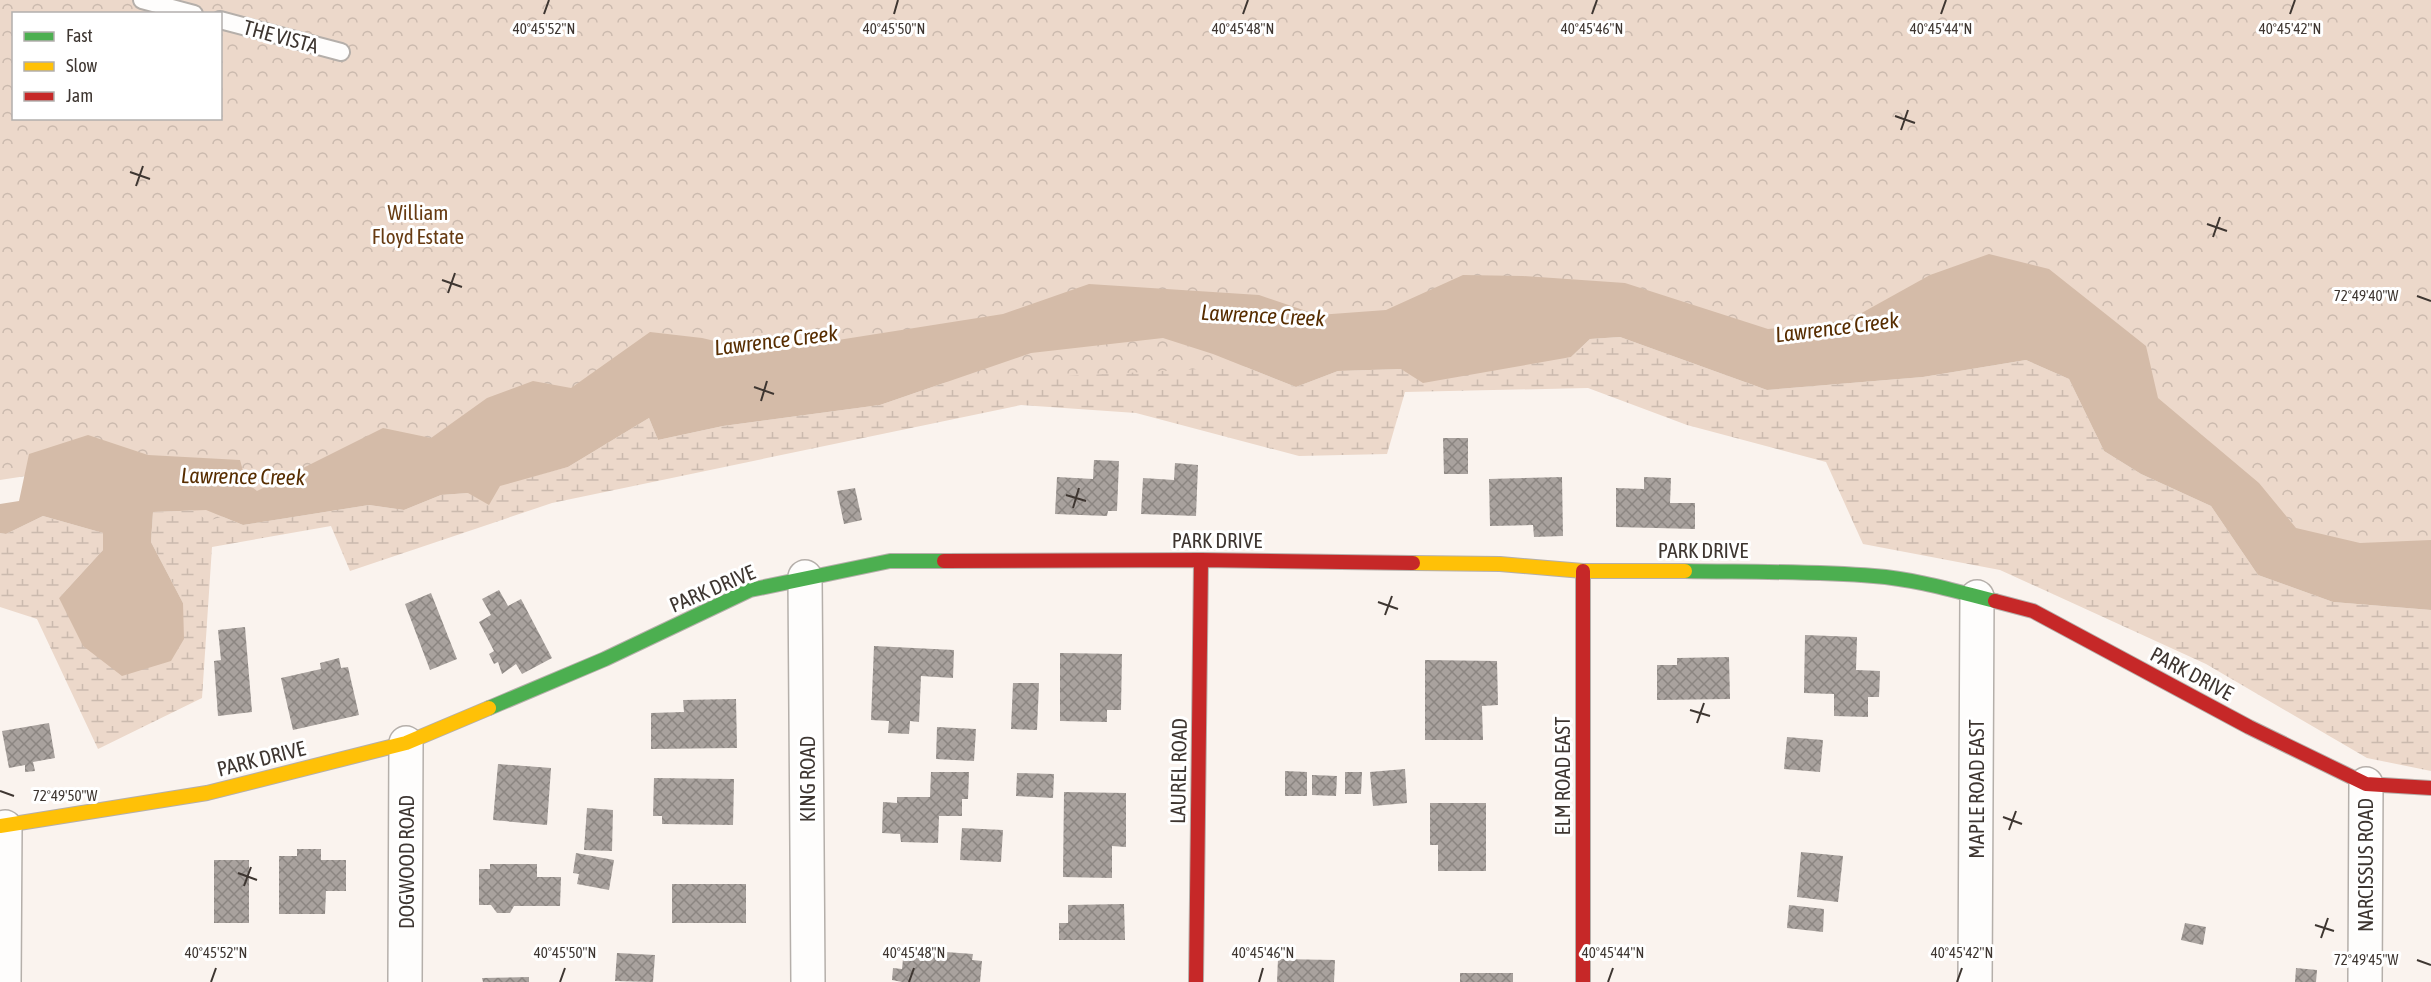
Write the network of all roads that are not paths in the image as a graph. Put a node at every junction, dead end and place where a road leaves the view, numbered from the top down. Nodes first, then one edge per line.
1 (142, 0) edge
2 (187, 12) edge
3 (222, 21) edge
4 (341, 52) dead end
5 (1201, 560) junction
6 (1583, 570) junction
7 (805, 577) junction
8 (1977, 597) junction
9 (406, 743) junction
10 (2366, 784) junction
11 (2431, 788) edge
12 (2, 826) edge
13 (4, 982) edge
14 (405, 982) edge
15 (808, 982) edge
16 (1196, 982) edge
17 (1583, 982) edge
18 (1975, 982) edge
19 (2365, 982) edge

1 - 2 lane
3 - 4 lane, THE VISTA
5 - 6 street, PARK DRIVE
5 - 7 street, PARK DRIVE
5 - 16 street, LAUREL ROAD
6 - 8 street, PARK DRIVE
6 - 17 street, ELM ROAD EAST
7 - 9 street, PARK DRIVE
7 - 15 street, KING ROAD
8 - 10 street, PARK DRIVE
8 - 18 street, MAPLE ROAD EAST
9 - 12 street, PARK DRIVE
9 - 14 street, DOGWOOD ROAD
10 - 11 street, PARK DRIVE
10 - 19 street, NARCISSUS ROAD
12 - 13 street

